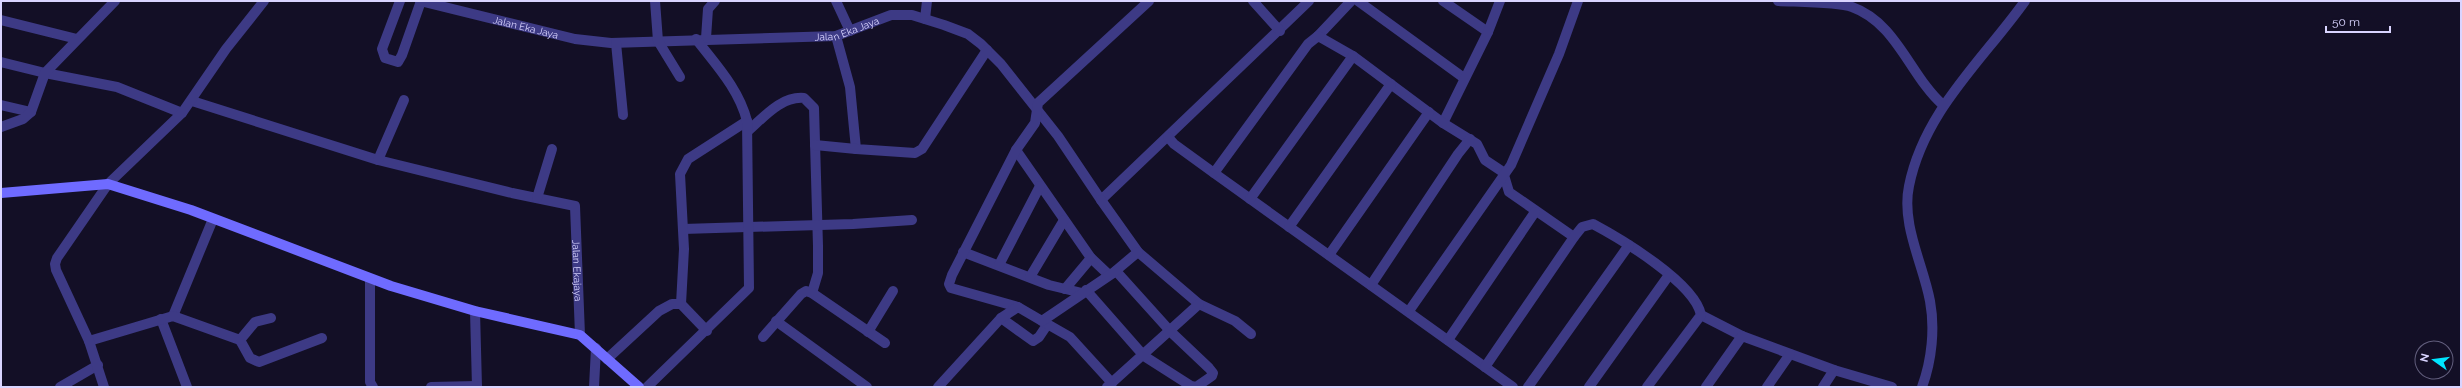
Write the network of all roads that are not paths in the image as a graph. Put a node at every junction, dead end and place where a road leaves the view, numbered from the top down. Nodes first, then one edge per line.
1 (115, 1) edge
2 (264, 1) edge
3 (400, 1) edge
4 (421, 1) edge
5 (655, 1) edge
6 (715, 1) edge
7 (836, 1) edge
8 (927, 1) edge
9 (1149, 1) edge
10 (1253, 1) edge
11 (1309, 1) edge
12 (1351, 1) edge
13 (1358, 1) edge
14 (1444, 1) edge
15 (1500, 1) edge
16 (1578, 1) edge
17 (1778, 1) edge
18 (2025, 1) edge
19 (1849, 4) edge
20 (925, 19) junction
21 (1, 20) edge
22 (850, 31) junction
23 (1280, 31) junction
24 (1488, 32) junction
25 (836, 36) junction
26 (1318, 36) junction
27 (78, 38) junction
28 (701, 39) junction
29 (658, 41) junction
30 (616, 43) junction
31 (987, 50) junction
32 (1353, 56) junction
33 (1, 62) edge
34 (45, 73) junction
35 (680, 77) dead end
36 (1464, 78) junction
37 (1391, 84) junction
38 (404, 100) dead end
39 (192, 101) junction
40 (1943, 105) junction
41 (1, 106) edge
42 (1036, 108) junction
43 (31, 112) junction
44 (182, 112) junction
45 (1429, 112) junction
46 (623, 115) dead end
47 (1443, 123) junction
48 (748, 126) junction
49 (1, 127) edge
50 (1168, 137) junction
51 (1470, 139) junction
52 (815, 145) junction
53 (552, 149) dead end
54 (856, 149) junction
55 (1016, 150) junction
56 (378, 160) junction
57 (1214, 173) junction
58 (1504, 176) junction
59 (108, 184) junction
60 (1040, 186) junction
61 (1, 193) edge
62 (537, 198) junction
63 (1250, 199) junction
64 (1101, 200) junction
65 (1535, 212) junction
66 (213, 219) junction
67 (912, 220) dead end
68 (1064, 220) junction
69 (817, 225) junction
70 (1289, 227) junction
71 (748, 228) junction
72 (683, 229) junction
73 (1574, 237) junction
74 (1629, 245) junction
75 (963, 252) junction
76 (1138, 252) junction
77 (1329, 255) junction
78 (1091, 258) junction
79 (999, 265) junction
80 (1112, 273) junction
81 (1669, 275) junction
82 (1030, 277) junction
83 (370, 279) junction
84 (1371, 285) junction
85 (1065, 289) junction
86 (893, 291) dead end
87 (1084, 291) junction
88 (812, 292) junction
89 (681, 304) junction
90 (1199, 304) junction
91 (1018, 307) junction
92 (475, 311) junction
93 (1408, 312) junction
94 (1701, 315) junction
95 (173, 316) junction
96 (271, 318) dead end
97 (1001, 318) junction
98 (161, 319) junction
99 (776, 321) junction
100 (1044, 323) junction
101 (707, 332) junction
102 (868, 332) junction
103 (1171, 332) junction
104 (1251, 334) dead end
105 (580, 335) junction
106 (1742, 336) junction
107 (763, 337) dead end
108 (322, 338) dead end
109 (240, 340) junction
110 (1448, 340) junction
111 (89, 341) junction
112 (885, 343) dead end
113 (596, 348) junction
114 (1790, 354) junction
115 (1144, 356) junction
116 (607, 359) junction
117 (98, 365) junction
118 (1485, 367) junction
119 (1834, 370) junction
120 (1110, 385) edge
121 (1880, 385) edge
122 (477, 386) edge
123 (60, 387) edge
124 (104, 387) edge
125 (187, 387) edge
126 (373, 387) edge
127 (431, 387) edge
128 (594, 387) edge
129 (639, 387) edge
130 (648, 387) edge
131 (867, 387) edge
132 (938, 387) edge
133 (1512, 387) edge
134 (1528, 387) edge
135 (1589, 387) edge
136 (1647, 387) edge
137 (1706, 387) edge
138 (1766, 387) edge
139 (1823, 387) edge
140 (1892, 387) edge
141 (1922, 387) edge

1 - 27 street
2 - 39 street
3 - 4 street
4 - 30 street, Jalan Eka Jaya
5 - 29 street
6 - 28 street
7 - 22 street
8 - 20 street
9 - 42 street
10 - 23 street
11 - 23 street
12 - 26 street
13 - 36 street
14 - 24 street
15 - 24 street
16 - 58 street
17 - 19 street
18 - 40 street
19 - 40 street
20 - 22 street, Jalan Eka Jaya
20 - 31 street, Jalan Eka Jaya
21 - 27 street
22 - 25 street, Jalan Eka Jaya
23 - 50 street
24 - 36 street
25 - 28 street, Jalan Eka Jaya
25 - 54 street
26 - 32 street
26 - 57 street
27 - 34 street
28 - 29 street, Jalan Eka Jaya
28 - 48 street
29 - 30 street, Jalan Eka Jaya
29 - 35 street
30 - 46 street
31 - 42 street, Jalan Eka Jaya
31 - 54 street
32 - 37 street
32 - 63 street
33 - 34 street
34 - 43 street
34 - 44 street
36 - 47 street
37 - 45 street
37 - 70 street
38 - 56 street
39 - 44 street
39 - 56 street
40 - 141 street
41 - 43 street
42 - 55 street
42 - 64 street, Jalan Eka Jaya
43 - 49 street
44 - 59 street
45 - 47 street
45 - 77 street
47 - 51 street
48 - 52 street
48 - 71 street
48 - 72 street
50 - 57 street
50 - 64 street
51 - 58 street
51 - 84 street
52 - 54 street
52 - 69 street
53 - 62 street
55 - 60 street
55 - 75 street
56 - 62 street
57 - 63 street
58 - 65 street
58 - 93 street
59 - 61 street
59 - 66 street
59 - 111 street
60 - 68 street
60 - 79 street
62 - 105 street, Jalan Ekajaya
63 - 70 street
64 - 76 street, Jalan Eka Jaya
65 - 73 street
65 - 110 street
66 - 83 street
66 - 95 street
67 - 69 street
68 - 78 street
68 - 82 street
69 - 71 street
69 - 88 street
70 - 77 street
71 - 72 street
71 - 101 street
72 - 89 street
73 - 74 street
73 - 118 street
74 - 81 street
74 - 134 street
75 - 79 street
75 - 91 street
76 - 80 street
76 - 90 street, Jalan Eka Jaya
77 - 84 street
78 - 80 street
78 - 85 street
79 - 82 street
80 - 87 street
80 - 103 street
81 - 94 street
81 - 135 street
82 - 85 street
83 - 92 street
83 - 126 street
84 - 93 street
85 - 87 street
86 - 102 street
87 - 100 street
87 - 115 street
88 - 99 street
88 - 102 street
89 - 101 street
89 - 116 street
90 - 103 street
90 - 104 street, Jalan Eka Jaya
91 - 97 street
91 - 100 street
92 - 105 street
92 - 122 street
93 - 110 street
94 - 106 street
94 - 136 street
95 - 98 street
95 - 109 street
96 - 109 street
97 - 100 street
97 - 132 street
98 - 111 street
98 - 125 street
99 - 107 street
99 - 131 street
100 - 120 street
101 - 130 street
102 - 112 street
103 - 115 street
103 - 115 street
105 - 113 street
106 - 114 street
106 - 137 street
108 - 109 street
110 - 118 street
111 - 117 street
113 - 116 street
113 - 128 street
114 - 119 street
114 - 138 street
115 - 120 street
116 - 129 street
117 - 123 street
117 - 124 street
118 - 133 street
119 - 121 street
119 - 139 street
121 - 140 street
122 - 127 street

